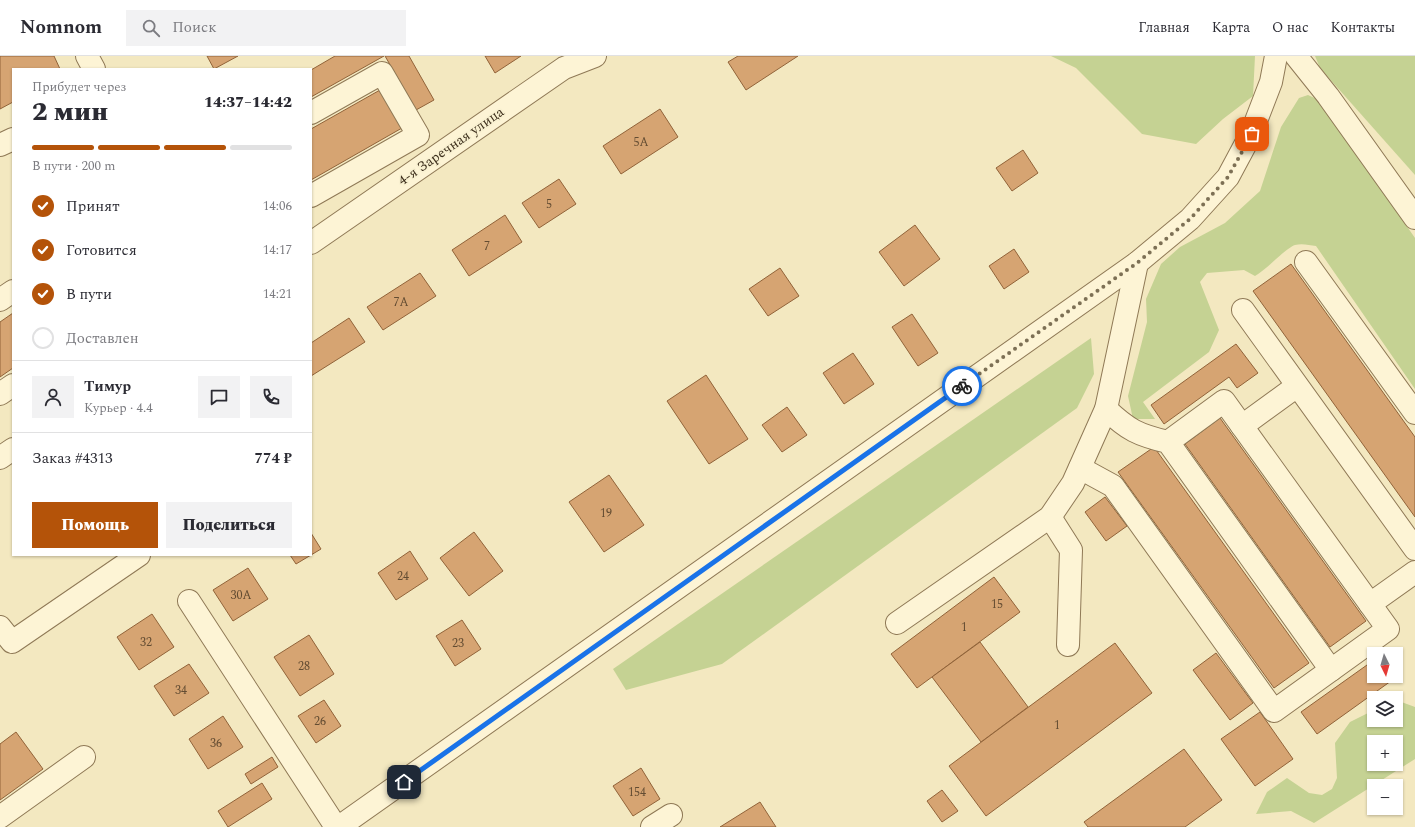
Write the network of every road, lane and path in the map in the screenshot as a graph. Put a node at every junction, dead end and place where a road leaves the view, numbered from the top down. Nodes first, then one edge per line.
1 (88, 56) edge
2 (595, 56) edge
3 (1276, 56) edge
4 (1296, 56) edge
5 (94, 68) edge
6 (312, 112) edge
7 (12, 139) edge
8 (0, 145) edge
9 (312, 195) edge
10 (1415, 218) edge
11 (312, 242) edge
12 (1306, 262) dead end
13 (1137, 263) junction
14 (12, 292) edge
15 (0, 300) edge
16 (1243, 310) dead end
17 (12, 386) edge
18 (1298, 386) junction
19 (0, 394) edge
20 (1106, 409) junction
21 (1415, 413) edge
22 (1242, 426) junction
23 (1168, 442) junction
24 (12, 450) edge
25 (0, 458) edge
26 (1080, 468) junction
27 (1050, 517) junction
28 (1415, 549) edge
29 (138, 556) edge
30 (1415, 572) edge
31 (189, 601) dead end
32 (1370, 604) junction
33 (897, 623) dead end
34 (0, 627) edge
35 (1068, 645) dead end
36 (1332, 670) junction
37 (84, 757) dead end
38 (671, 815) dead end
39 (0, 817) edge
40 (338, 827) edge
41 (652, 827) edge

1 - 5 street
2 - 11 street, 4-я Заречная улица
3 - 13 street
4 - 10 street
6 - 9 street
7 - 8 street
12 - 21 street
13 - 20 street
13 - 40 street
14 - 15 street
16 - 18 street
17 - 19 street
18 - 22 street
18 - 28 street
20 - 23 street
20 - 26 street
22 - 23 street
22 - 32 street
23 - 36 street
24 - 25 street
26 - 27 street
26 - 36 street
27 - 33 street
27 - 35 street
29 - 34 street
30 - 32 street
31 - 40 street
32 - 36 street
37 - 39 street
38 - 41 street

